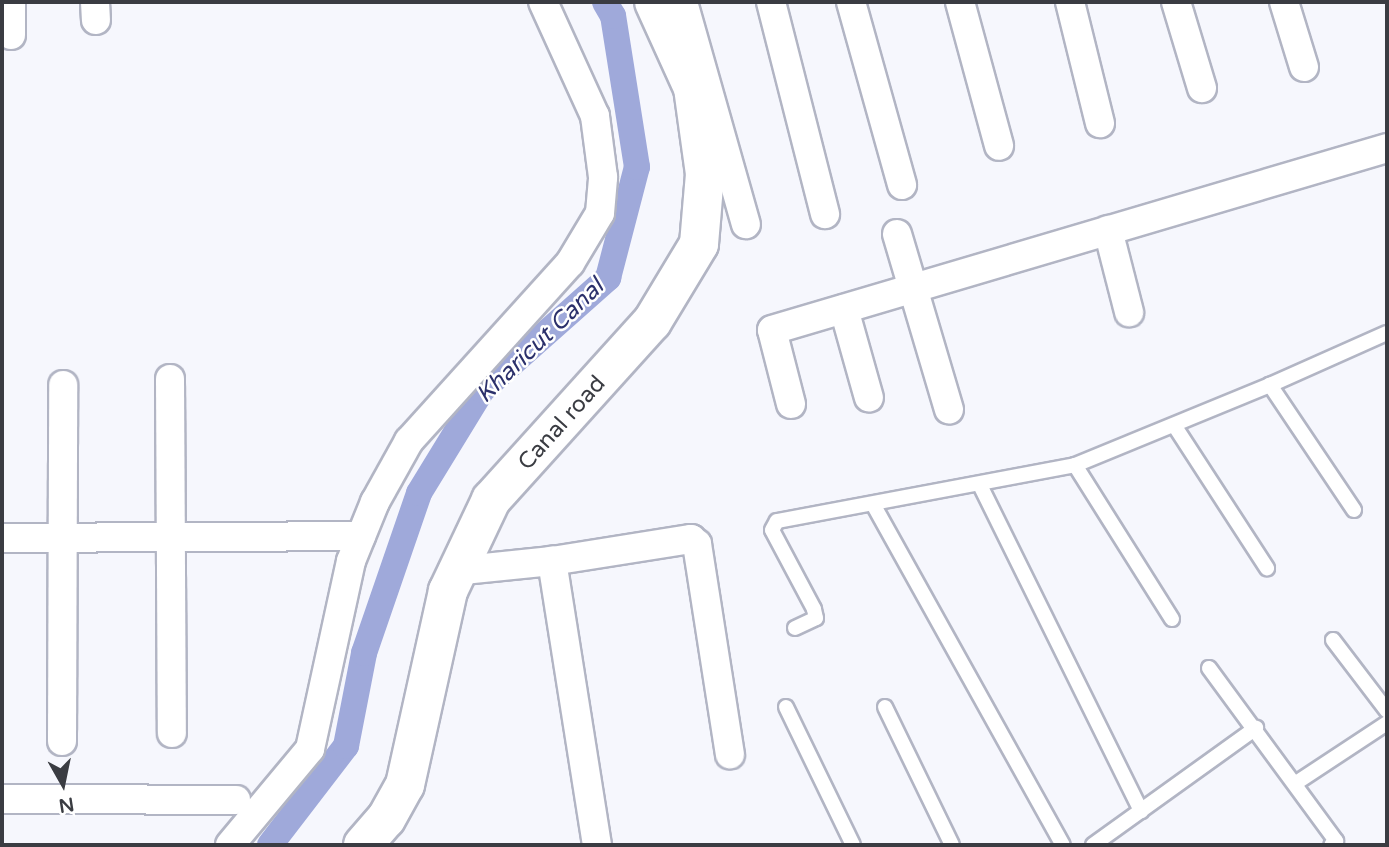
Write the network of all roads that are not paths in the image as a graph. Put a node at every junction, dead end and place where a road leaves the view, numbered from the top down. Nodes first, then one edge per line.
1 (11, 2) edge
2 (543, 2) edge
3 (654, 2) edge
4 (683, 2) edge
5 (771, 2) edge
6 (852, 2) edge
7 (960, 2) edge
8 (1070, 2) edge
9 (1176, 2) edge
10 (1284, 2) edge
11 (11, 35) dead end
12 (1304, 67) dead end
13 (1202, 89) dead end
14 (1100, 123) dead end
15 (999, 146) dead end
16 (1387, 148) edge
17 (902, 185) dead end
18 (825, 214) dead end
19 (746, 224) dead end
20 (1108, 230) junction
21 (897, 234) dead end
22 (915, 289) junction
23 (844, 309) junction
24 (1129, 312) dead end
25 (1387, 333) edge
26 (170, 379) dead end
27 (63, 385) dead end
28 (1270, 385) junction
29 (869, 398) dead end
30 (791, 404) dead end
31 (949, 410) dead end
32 (1174, 425) junction
33 (1075, 464) junction
34 (980, 485) junction
35 (873, 504) junction
36 (1353, 510) dead end
37 (361, 536) junction
38 (2, 538) edge
39 (171, 539) junction
40 (64, 540) junction
41 (552, 561) junction
42 (1267, 568) dead end
43 (455, 571) junction
44 (1172, 620) dead end
45 (795, 628) dead end
46 (1333, 640) dead end
47 (1209, 668) dead end
48 (786, 707) dead end
49 (885, 707) dead end
50 (1387, 711) edge
51 (1387, 723) edge
52 (1256, 728) junction
53 (172, 733) dead end
54 (62, 741) dead end
55 (730, 754) dead end
56 (1296, 783) junction
57 (2, 799) edge
58 (236, 800) dead end
59 (1141, 811) junction
60 (230, 845) edge
61 (363, 845) edge
62 (597, 845) edge
63 (853, 845) edge
64 (952, 845) edge
65 (1063, 845) edge
66 (1093, 845) edge
67 (1331, 845) edge

1 - 11 street
2 - 37 street
3 - 43 street, Canal road
4 - 19 street
5 - 18 street
6 - 17 street
7 - 15 street
8 - 14 street
9 - 13 street
10 - 12 street
16 - 20 street
20 - 22 street
20 - 24 street
21 - 22 street
22 - 23 street
22 - 31 street
23 - 29 street
23 - 30 street
25 - 28 lane
26 - 39 street
27 - 40 street
28 - 32 lane
28 - 36 lane
32 - 33 lane
32 - 42 lane
33 - 34 lane
33 - 44 lane
34 - 35 lane
34 - 59 lane
35 - 45 lane
35 - 65 lane
37 - 39 street
37 - 60 street
38 - 40 street
39 - 40 street
39 - 53 street
40 - 54 street
41 - 43 street
41 - 55 street
41 - 62 street
43 - 61 street, Canal road
46 - 50 lane
47 - 52 lane
48 - 63 lane
49 - 64 lane
51 - 56 lane
52 - 56 lane
52 - 59 lane
56 - 67 lane
57 - 58 street
59 - 66 lane

